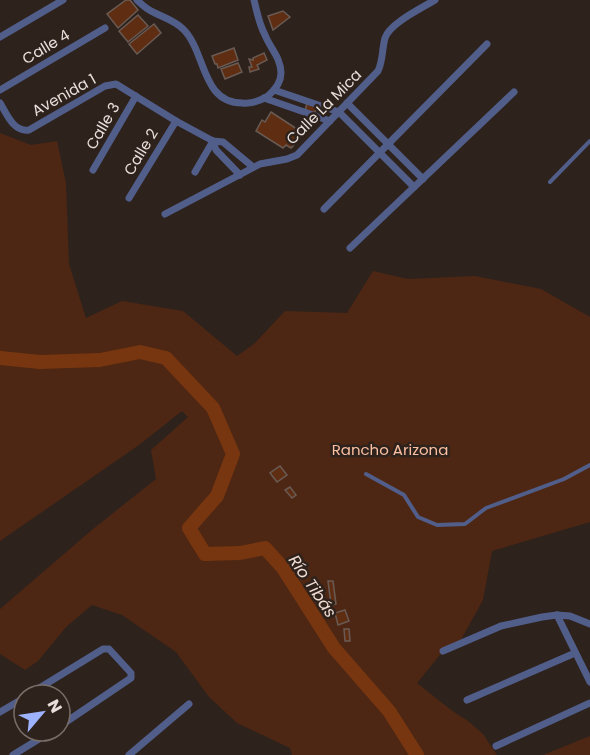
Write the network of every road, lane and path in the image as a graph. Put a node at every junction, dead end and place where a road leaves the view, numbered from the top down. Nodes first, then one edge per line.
1 (63, 0) edge
2 (137, 0) edge
3 (254, 0) edge
4 (435, 0) edge
5 (105, 28) dead end
6 (0, 38) edge
7 (487, 44) dead end
8 (0, 90) edge
9 (274, 90) junction
10 (514, 92) dead end
11 (136, 96) junction
12 (264, 98) junction
13 (0, 103) edge
14 (347, 103) junction
15 (339, 112) junction
16 (176, 121) junction
17 (330, 121) junction
18 (213, 141) junction
19 (590, 141) edge
20 (389, 144) junction
21 (381, 152) junction
22 (253, 168) junction
23 (93, 170) dead end
24 (195, 172) dead end
25 (240, 175) junction
26 (423, 179) junction
27 (550, 182) dead end
28 (414, 187) junction
29 (129, 198) dead end
30 (324, 209) dead end
31 (165, 214) dead end
32 (350, 248) dead end
33 (590, 465) edge
34 (366, 474) dead end
35 (557, 615) junction
36 (590, 624) edge
37 (443, 651) dead end
38 (575, 653) junction
39 (590, 682) edge
40 (48, 683) edge
41 (467, 700) dead end
42 (590, 703) edge
43 (189, 704) dead end
44 (72, 718) edge
45 (29, 743) edge
46 (496, 746) dead end
47 (13, 755) edge
48 (129, 755) edge

1 - 6 street
2 - 12 street
3 - 9 street
4 - 14 street, Calle La Mica
5 - 8 street, Calle 4
7 - 20 street
9 - 12 street
9 - 15 street
10 - 26 street
11 - 13 street, Avenida 1
11 - 16 street, Avenida 1
11 - 23 street, Calle 3
12 - 17 street
14 - 15 street, Calle La Mica
14 - 20 street
15 - 17 street, Calle La Mica
15 - 21 street
16 - 18 street, Avenida 1
16 - 29 street, Calle 2
17 - 22 street, Calle La Mica
18 - 22 street, Avenida 1
18 - 24 street
18 - 25 street, Avenida 1
19 - 27 lane
20 - 21 street
20 - 26 street
21 - 28 street
21 - 30 street
22 - 25 street, Calle La Mica
25 - 31 street, Calle La Mica
26 - 28 street
28 - 32 street
33 - 34 lane
35 - 36 street
35 - 37 street
35 - 38 street
38 - 39 street
38 - 41 street
40 - 44 street
42 - 46 street
43 - 48 street
45 - 47 street

